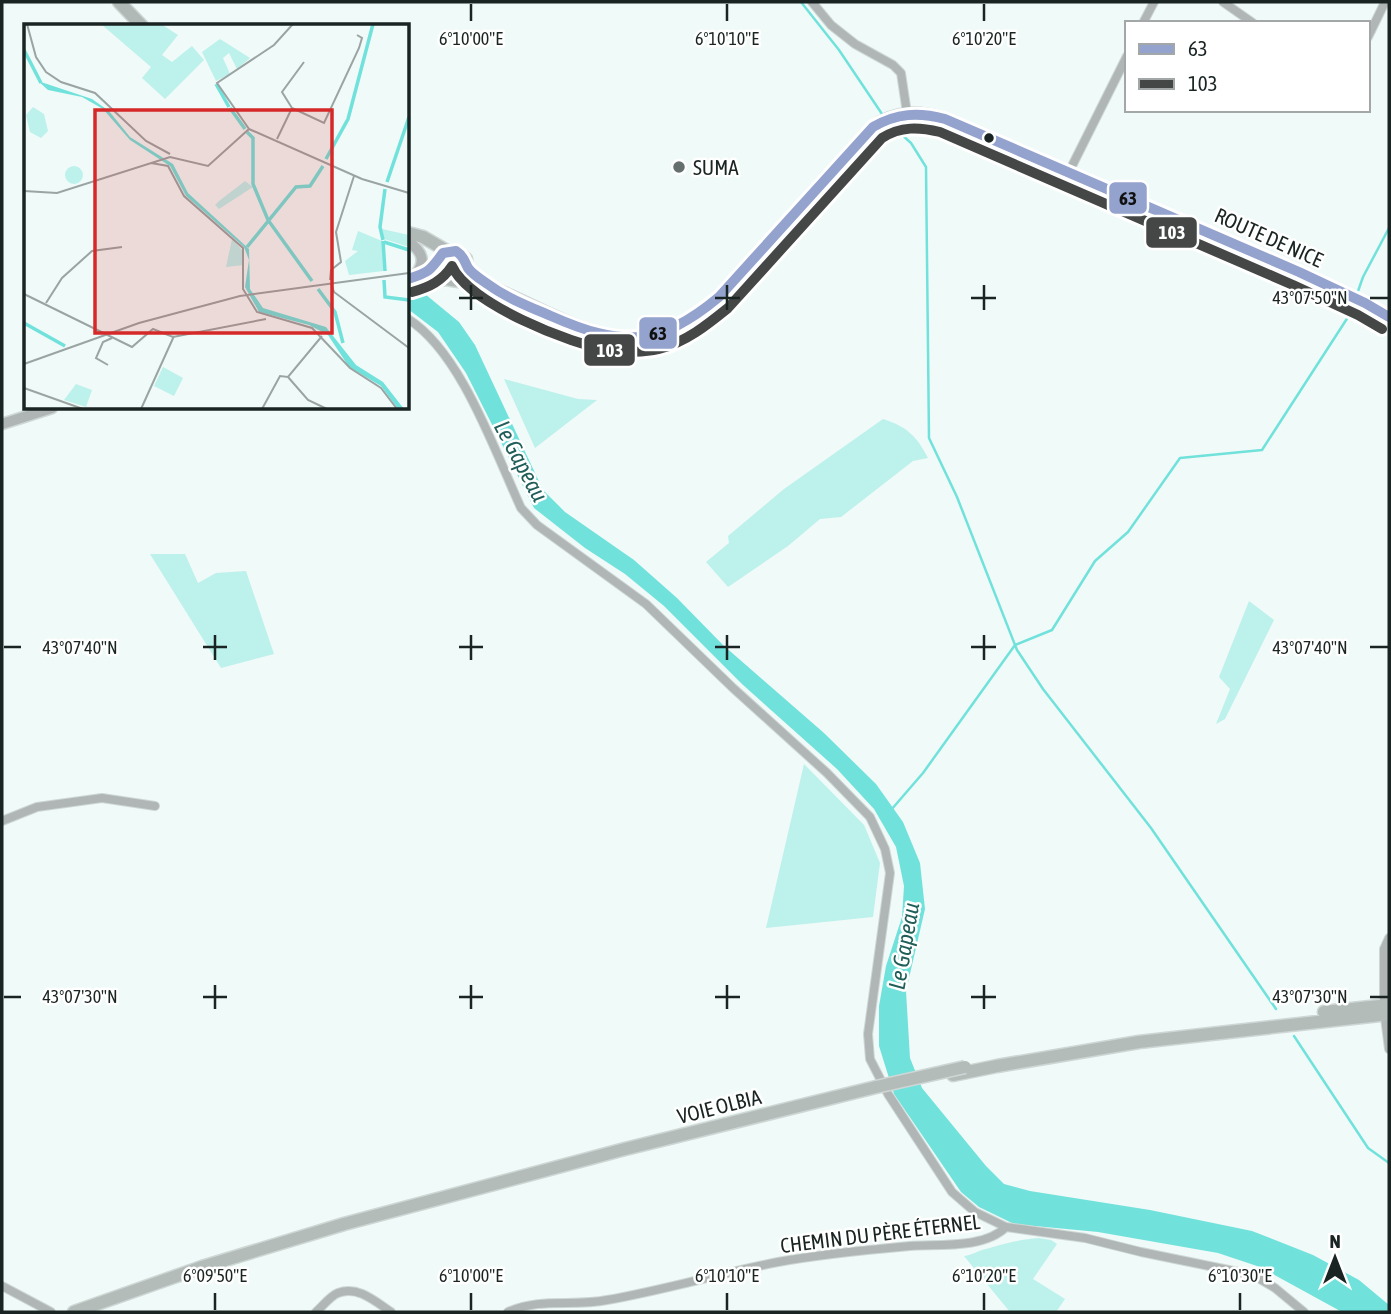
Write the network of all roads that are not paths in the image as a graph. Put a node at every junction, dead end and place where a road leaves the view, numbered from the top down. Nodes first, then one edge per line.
1 (119, 2) edge
2 (812, 2) edge
3 (1154, 2) edge
4 (1223, 2) edge
5 (1385, 2) edge
6 (1144, 21) edge
7 (1250, 21) edge
8 (140, 24) edge
9 (1370, 33) edge
10 (1125, 60) edge
11 (906, 113) junction
12 (1069, 172) junction
13 (410, 234) edge
14 (410, 242) edge
15 (410, 243) edge
16 (440, 259) junction
17 (468, 266) junction
18 (445, 280) junction
19 (460, 280) junction
20 (412, 282) edge
21 (491, 287) junction
22 (1389, 317) edge
23 (410, 320) edge
24 (46, 410) edge
25 (2, 424) edge
26 (155, 806) dead end
27 (2, 821) edge
28 (1389, 938) edge
29 (1386, 1003) edge
30 (1387, 1016) edge
31 (1389, 1049) edge
32 (966, 1070) junction
33 (877, 1089) junction
34 (1006, 1227) junction
35 (2, 1286) edge
36 (51, 1312) edge
37 (74, 1312) edge
38 (94, 1312) edge
39 (316, 1312) edge
40 (391, 1312) edge
41 (508, 1312) edge
42 (1304, 1312) edge

1 - 8 main road
2 - 11 street
3 - 6 street
4 - 7 street
5 - 9 street
10 - 12 street
11 - 12 main road, ROUTE DE NICE
11 - 21 main road
12 - 22 main road, ROUTE DE NICE
13 - 16 main road
14 - 16 main road
15 - 20 main road
16 - 17 main road
16 - 18 main road
16 - 20 main road
17 - 19 main road
17 - 21 main road
18 - 19 main road
18 - 20 main road
19 - 21 main road
23 - 34 street
24 - 25 main road
26 - 27 street
28 - 29 street
29 - 32 highway, VOIE OLBIA
30 - 31 street
30 - 32 highway, VOIE OLBIA
32 - 33 highway, VOIE OLBIA, bridge
33 - 37 highway, VOIE OLBIA
33 - 38 highway, VOIE OLBIA
34 - 41 street, CHEMIN DU PÈRE ÉTERNEL
34 - 42 street
35 - 36 street
39 - 40 street

